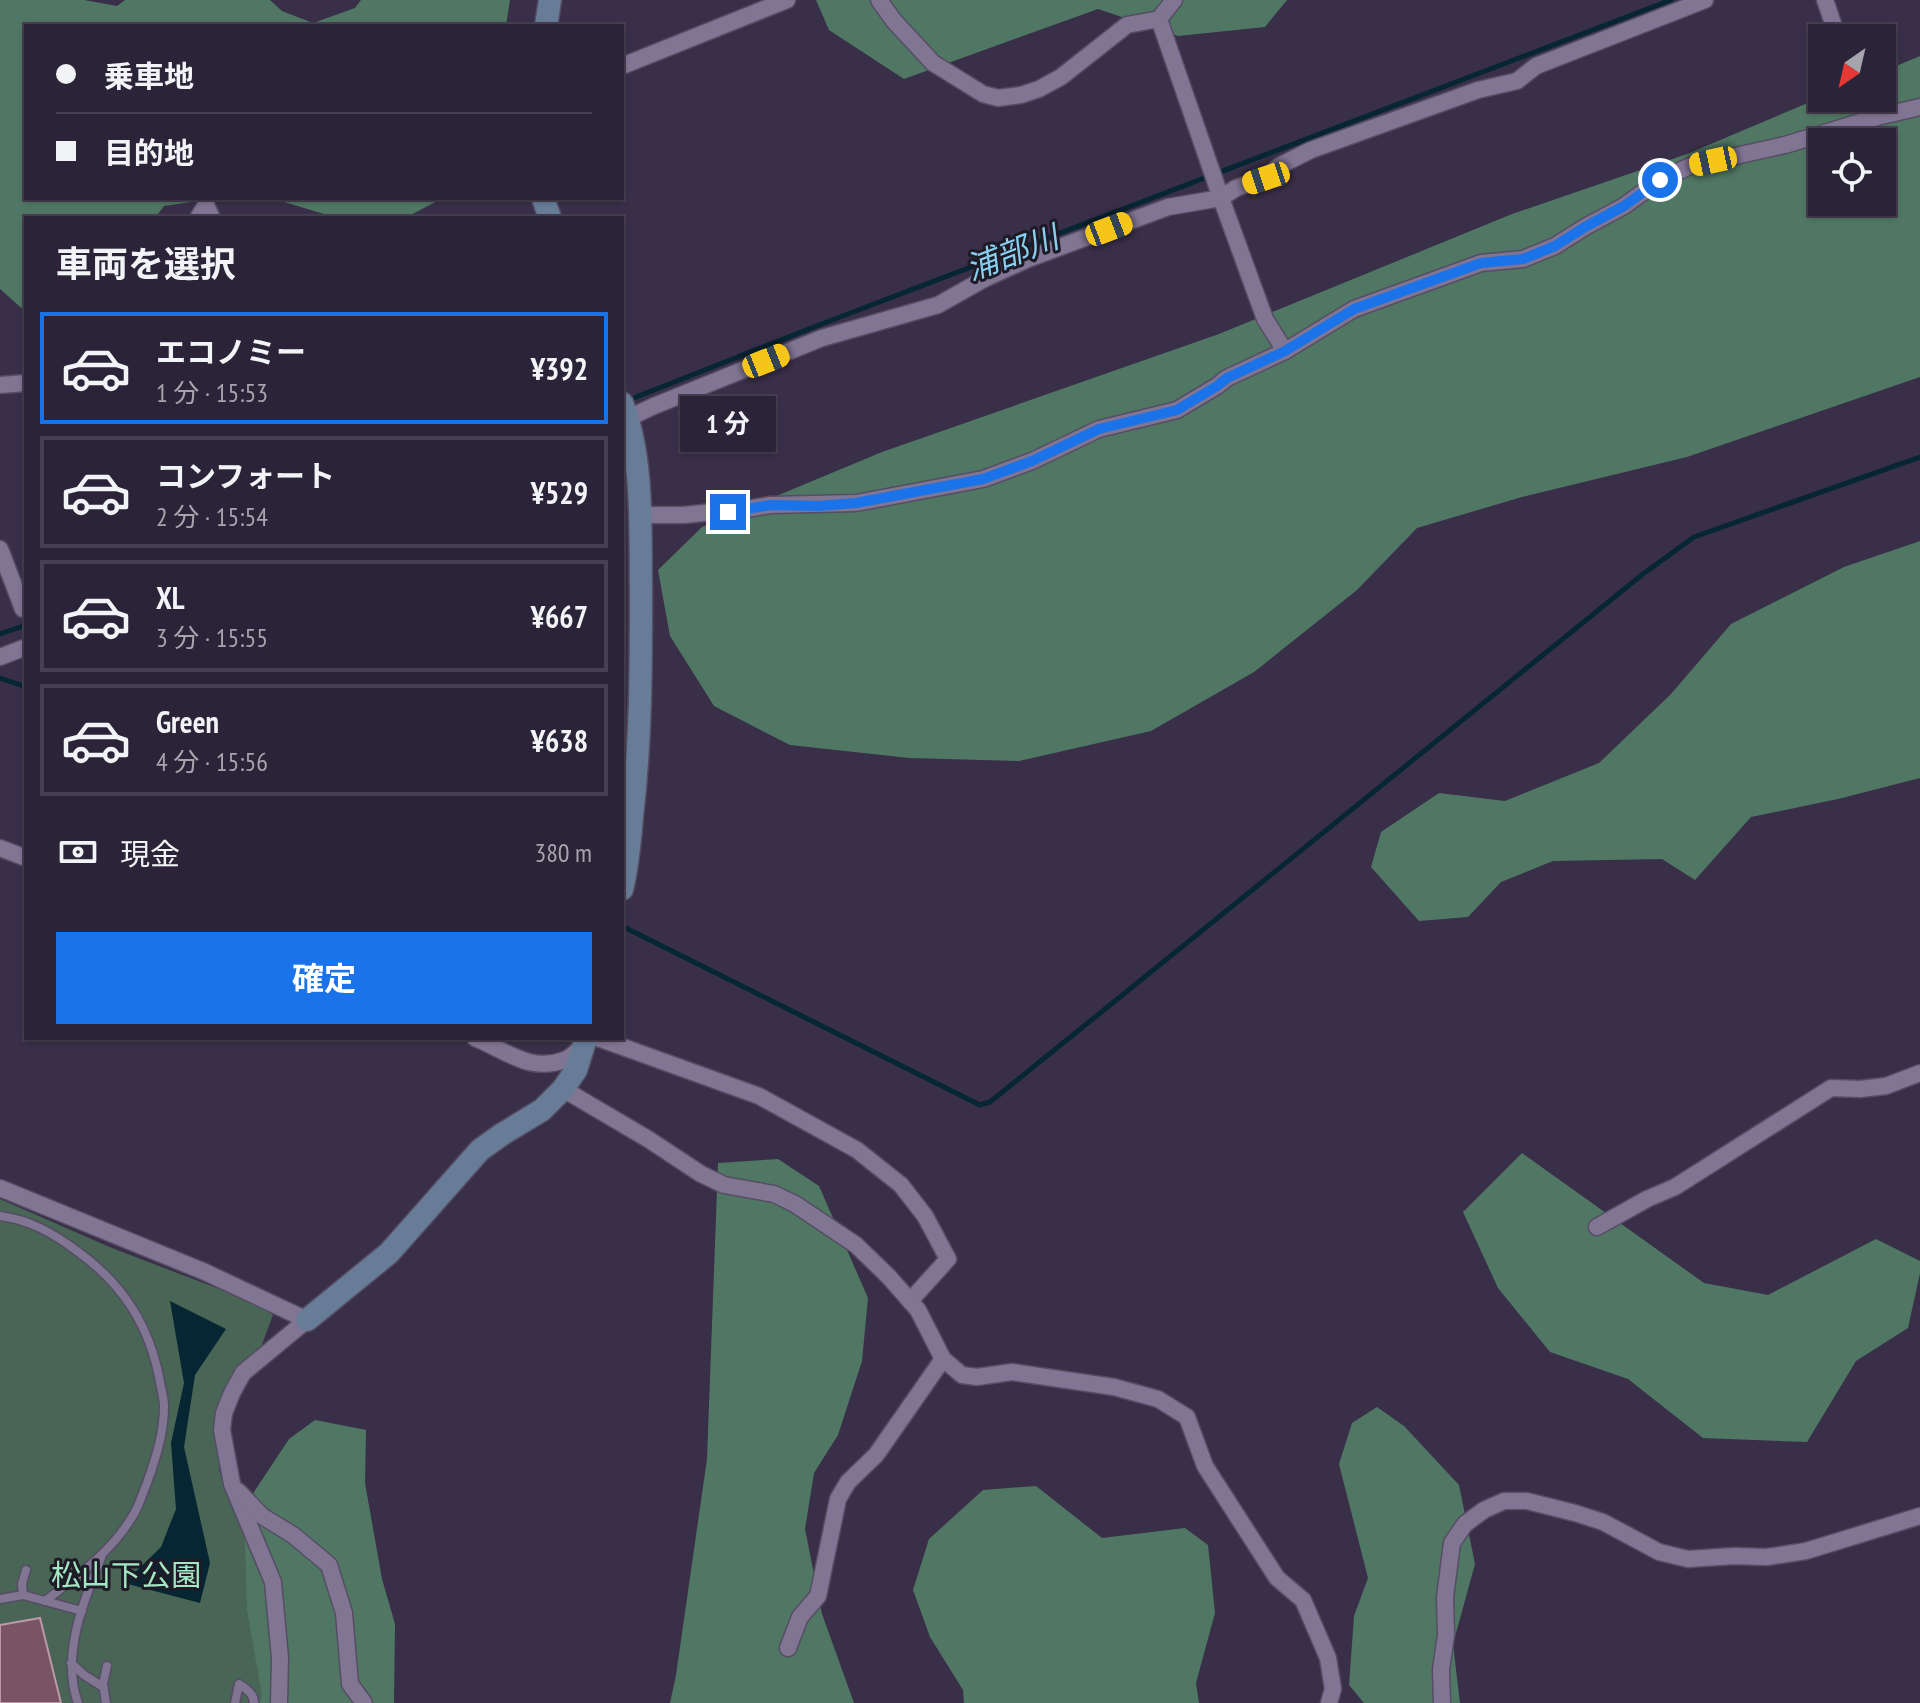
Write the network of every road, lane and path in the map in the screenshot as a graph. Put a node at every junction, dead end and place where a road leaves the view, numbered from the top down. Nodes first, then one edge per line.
1 (550, 0) edge
2 (787, 0) edge
3 (879, 0) edge
4 (1174, 0) edge
5 (1705, 0) edge
6 (1825, 0) edge
7 (1159, 19) junction
8 (546, 24) edge
9 (1833, 24) edge
10 (624, 65) edge
11 (1920, 107) edge
12 (1873, 112) edge
13 (1877, 117) junction
14 (1221, 198) junction
15 (1285, 351) junction
16 (24, 383) edge
17 (0, 385) edge
18 (624, 414) edge
19 (640, 515) junction
20 (0, 549) edge
21 (23, 609) dead end
22 (24, 648) edge
23 (0, 657) edge
24 (629, 773) edge
25 (0, 848) edge
26 (24, 857) edge
27 (624, 880) edge
28 (480, 1040) edge
29 (590, 1040) edge
30 (1920, 1073) edge
31 (563, 1089) junction
32 (0, 1188) edge
33 (0, 1216) edge
34 (1597, 1227) dead end
35 (910, 1301) junction
36 (307, 1320) junction
37 (943, 1359) junction
38 (232, 1484) junction
39 (1920, 1516) edge
40 (101, 1557) junction
41 (26, 1570) dead end
42 (23, 1595) junction
43 (0, 1599) edge
44 (45, 1601) junction
45 (82, 1611) junction
46 (788, 1648) dead end
47 (71, 1663) junction
48 (107, 1666) dead end
49 (103, 1687) junction
50 (78, 1703) edge
51 (106, 1703) edge
52 (235, 1703) edge
53 (254, 1703) edge
54 (279, 1703) edge
55 (364, 1703) edge
56 (1329, 1703) edge
57 (1442, 1703) edge

1 - 8 street
2 - 10 street
3 - 7 street
4 - 7 street
5 - 14 street
6 - 9 street
7 - 14 street
11 - 13 street
12 - 13 street
13 - 15 street
14 - 15 street
14 - 18 street
15 - 19 street
16 - 17 street
18 - 19 street
19 - 24 street
20 - 21 street
22 - 23 street
24 - 27 street
25 - 26 street
28 - 29 street
29 - 31 street
29 - 35 street
30 - 34 street
31 - 35 street
31 - 36 street
32 - 36 street
33 - 40 lane
35 - 37 street
36 - 38 street
37 - 46 street
37 - 56 street
38 - 54 street
38 - 55 street
39 - 57 street
40 - 44 lane
40 - 45 lane
41 - 42 lane
42 - 43 lane
42 - 44 lane
44 - 45 lane
45 - 47 lane
47 - 49 lane
47 - 50 lane
48 - 49 lane
49 - 51 lane
52 - 53 lane

